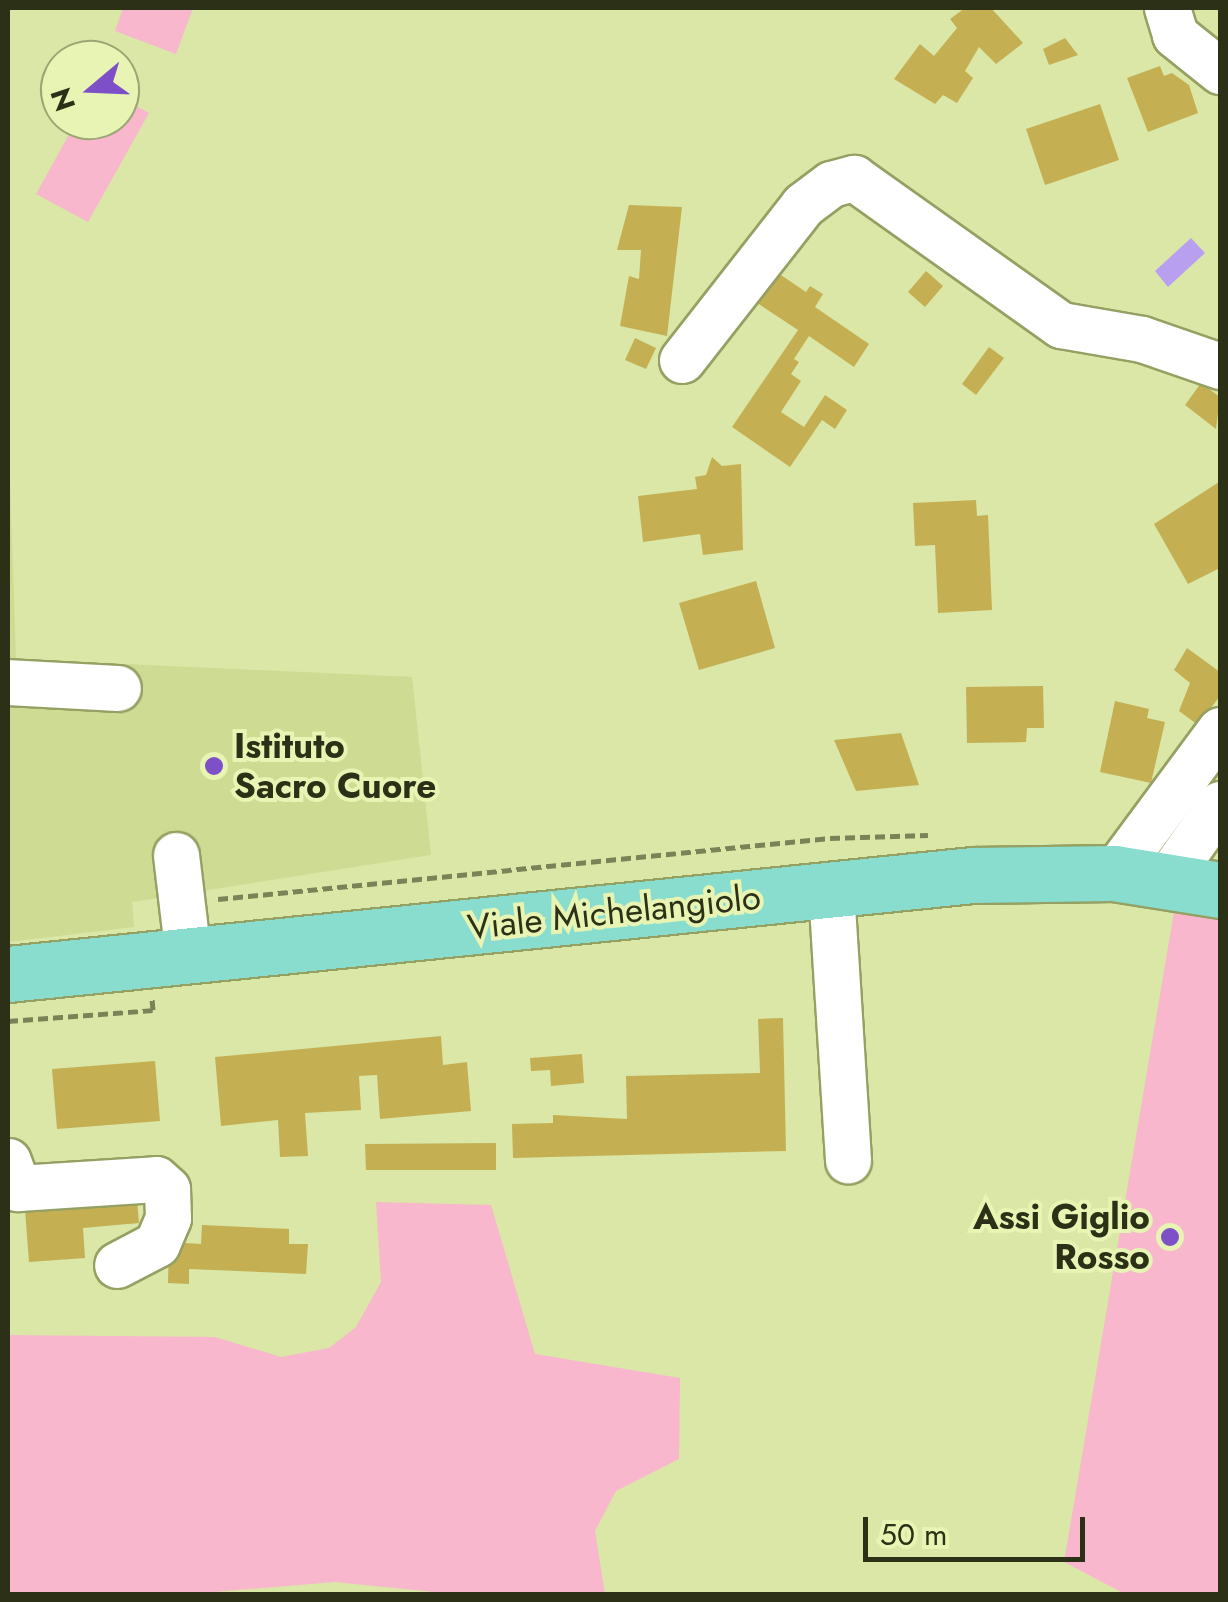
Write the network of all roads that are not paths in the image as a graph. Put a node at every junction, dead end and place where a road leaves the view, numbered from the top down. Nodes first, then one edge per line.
1 (1166, 8) edge
2 (1220, 70) edge
3 (682, 360) dead end
4 (1220, 366) edge
5 (8, 682) edge
6 (118, 688) dead end
7 (1220, 730) edge
8 (1220, 804) edge
9 (1220, 834) edge
10 (176, 854) dead end
11 (1114, 873) junction
12 (1191, 884) edge
13 (831, 890) junction
14 (188, 955) junction
15 (8, 974) edge
16 (848, 1160) dead end
17 (8, 1162) edge
18 (117, 1265) dead end

1 - 2 street
3 - 4 street
5 - 6 street
7 - 11 street
8 - 12 street
9 - 12 street
10 - 14 street
11 - 12 main road, Viale Michelangiolo
11 - 13 main road, Viale Michelangiolo
13 - 14 main road, Viale Michelangiolo
13 - 16 street
14 - 15 main road, Viale Michelangiolo
17 - 18 street

